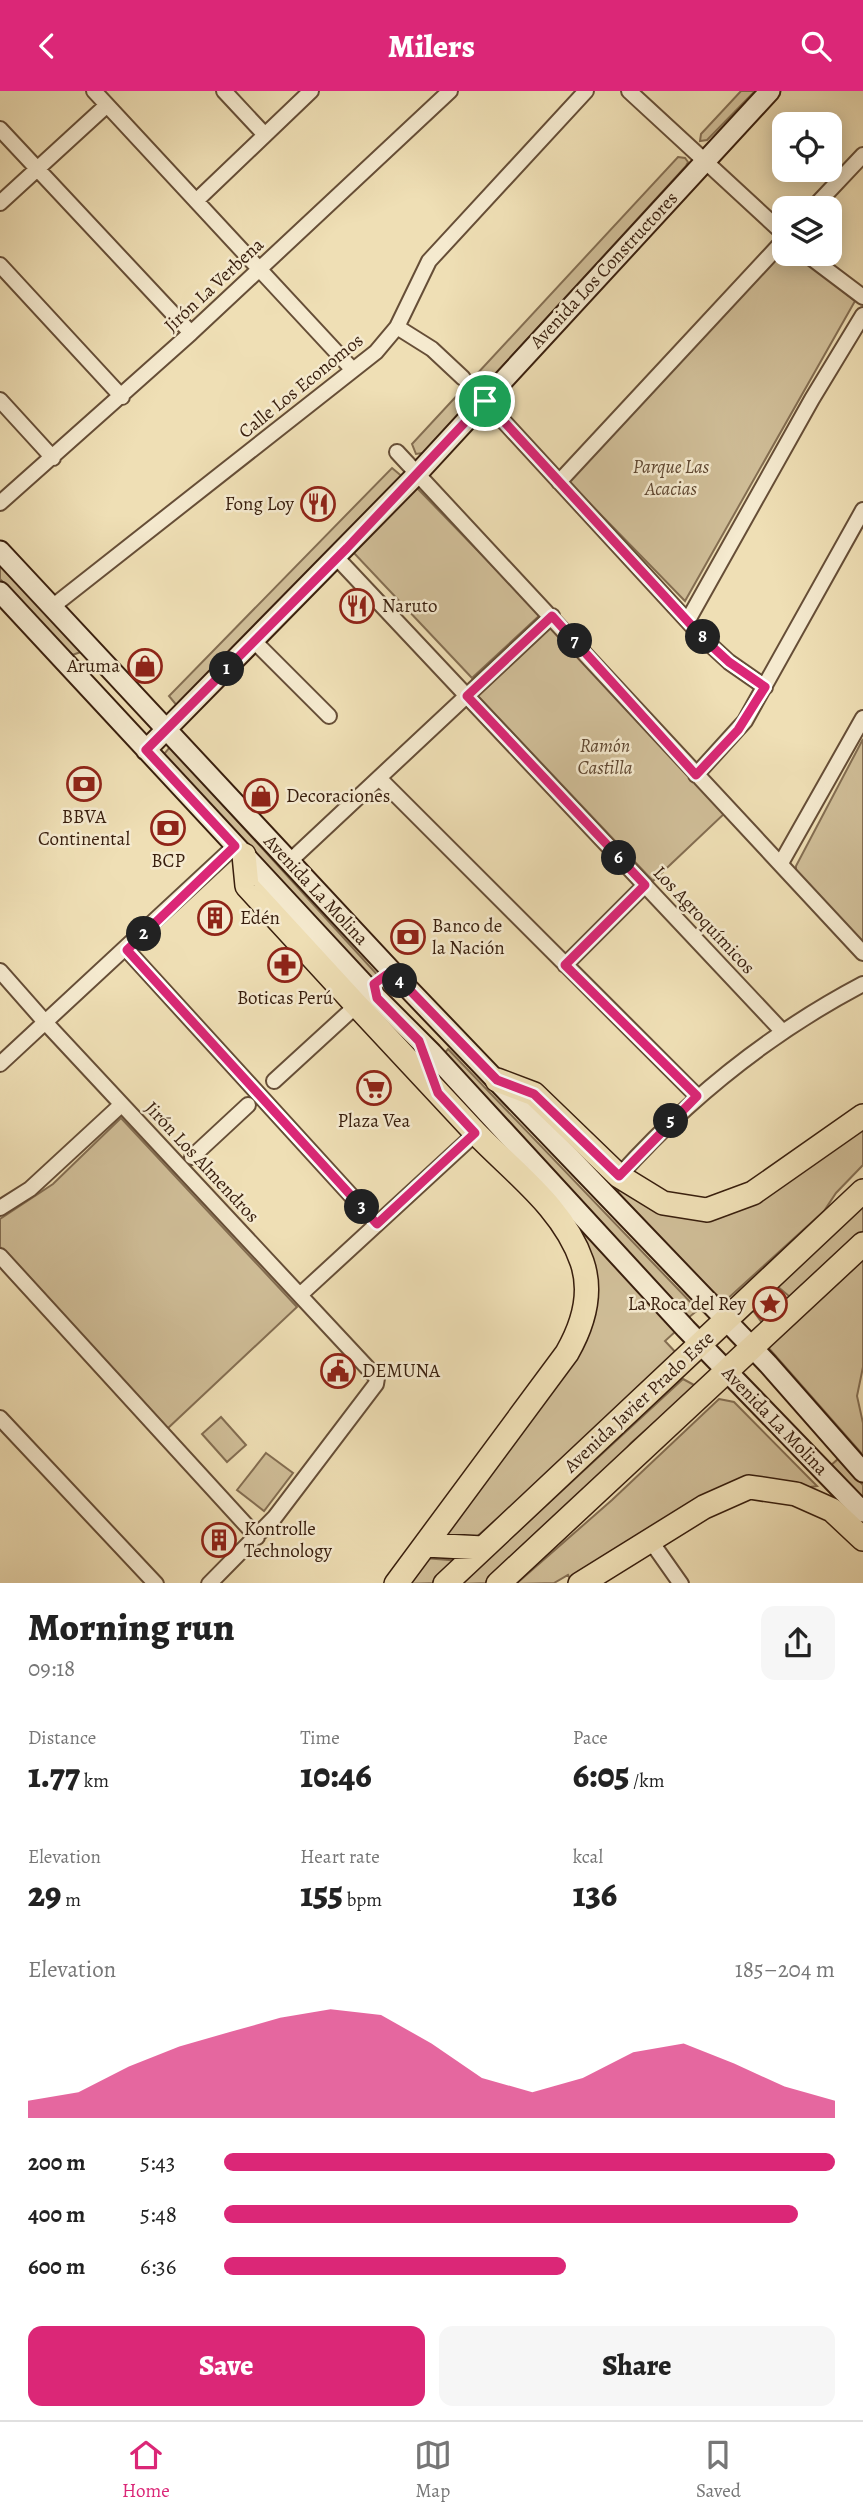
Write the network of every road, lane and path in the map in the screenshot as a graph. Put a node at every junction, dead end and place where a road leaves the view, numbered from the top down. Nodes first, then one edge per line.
1 (94, 91) edge
2 (224, 91) edge
3 (311, 91) edge
4 (450, 91) edge
5 (586, 91) edge
6 (629, 91) edge
7 (769, 91) edge
8 (107, 105) junction
9 (0, 129) edge
10 (265, 135) junction
11 (863, 155) edge
12 (705, 161) junction
13 (37, 169) junction
14 (824, 196) edge
15 (196, 201) junction
16 (0, 203) edge
17 (772, 223) edge
18 (772, 253) edge
19 (0, 265) edge
20 (822, 266) edge
21 (260, 270) junction
22 (863, 297) edge
23 (863, 315) edge
24 (397, 327) junction
25 (191, 333) junction
26 (353, 370) junction
27 (463, 378) dead end
28 (122, 397) junction
29 (0, 400) edge
30 (485, 401) junction
31 (397, 452) dead end
32 (53, 458) junction
33 (418, 473) junction
34 (559, 482) junction
35 (0, 503) edge
36 (863, 510) edge
37 (0, 551) edge
38 (337, 558) junction
39 (0, 592) edge
40 (52, 607) junction
41 (552, 616) junction
42 (688, 620) junction
43 (254, 641) junction
44 (87, 645) junction
45 (69, 664) junction
46 (765, 687) junction
47 (467, 696) junction
48 (146, 707) junction
49 (328, 716) dead end
50 (863, 718) edge
51 (126, 727) junction
52 (167, 730) junction
53 (146, 750) junction
54 (696, 775) junction
55 (379, 778) junction
56 (240, 851) junction
57 (290, 861) junction
58 (781, 863) junction
59 (645, 885) junction
60 (127, 950) junction
61 (863, 953) edge
62 (565, 965) junction
63 (0, 971) edge
64 (400, 980) junction
65 (863, 984) edge
66 (367, 1002) junction
67 (45, 1022) junction
68 (783, 1033) junction
69 (419, 1041) junction
70 (0, 1064) edge
71 (497, 1080) junction
72 (274, 1081) dead end
73 (438, 1093) junction
74 (697, 1096) junction
75 (121, 1105) junction
76 (248, 1105) dead end
77 (863, 1116) edge
78 (475, 1133) junction
79 (192, 1157) dead end
80 (515, 1158) junction
81 (619, 1176) junction
82 (863, 1191) edge
83 (0, 1207) edge
84 (377, 1224) junction
85 (863, 1244) edge
86 (0, 1256) edge
87 (301, 1294) junction
88 (724, 1322) junction
89 (701, 1344) junction
90 (751, 1348) junction
91 (726, 1370) junction
92 (0, 1418) edge
93 (840, 1446) junction
94 (818, 1466) junction
95 (863, 1472) edge
96 (863, 1512) edge
97 (257, 1538) junction
98 (863, 1539) edge
99 (650, 1540) junction
100 (425, 1545) junction
101 (483, 1548) junction
102 (155, 1583) edge
103 (210, 1583) edge
104 (397, 1583) edge
105 (446, 1583) edge
106 (499, 1583) edge
107 (582, 1583) edge
108 (680, 1583) edge

1 - 8 street
2 - 10 street
3 - 10 street
4 - 21 street, Jirón La Verbena
5 - 24 street, Calle Los Economos
6 - 12 street
7 - 12 main road, Avenida Los Constructores
8 - 13 street
8 - 15 street
9 - 13 street
10 - 15 street
11 - 14 street
12 - 17 street
12 - 30 main road, Avenida Los Constructores
13 - 16 street
13 - 25 street
15 - 21 street
18 - 34 street
19 - 28 street
20 - 22 street
21 - 25 street, Jirón La Verbena
21 - 26 street
23 - 42 street
24 - 26 street, Calle Los Economos
24 - 27 street
25 - 28 street, Jirón La Verbena
26 - 40 street, Calle Los Economos
28 - 32 street, Jirón La Verbena
29 - 32 street
30 - 33 main road, Avenida Los Constructores
30 - 34 street
31 - 33 street
32 - 35 street, Jirón La Verbena
33 - 38 main road, Avenida Los Constructores
33 - 41 street
34 - 42 street
36 - 46 street
37 - 40 main road, Avenida La Molina
38 - 43 main road, Avenida Los Constructores
38 - 47 street, Los Agroquímicos
39 - 45 main road, Avenida La Molina
40 - 44 main road, Avenida La Molina
41 - 47 street
41 - 54 street
42 - 46 street
43 - 49 street
43 - 52 main road, Avenida Los Constructores
44 - 45 main road
44 - 48 main road, Avenida La Molina
45 - 51 main road, Avenida La Molina
46 - 54 street
47 - 55 street
47 - 59 street, Los Agroquímicos
48 - 51 main road
48 - 52 main road, Avenida La Molina
50 - 58 street
51 - 53 main road, Avenida La Molina
52 - 53 main road, Avenida Los Constructores
52 - 57 main road, Avenida La Molina
53 - 56 main road, Avenida La Molina
54 - 58 street
55 - 57 street
55 - 62 street
56 - 60 street
56 - 66 main road
57 - 64 main road, Avenida La Molina
58 - 61 street
59 - 62 street
59 - 68 street, Los Agroquímicos
60 - 67 street
60 - 84 street
62 - 74 street
63 - 67 street, Jirón Los Almendros
64 - 66 main road
64 - 71 main road, Avenida La Molina
65 - 68 street
66 - 69 main road, Avenida La Molina
66 - 72 street
66 - 73 main road
67 - 70 street
67 - 75 street, Jirón Los Almendros
68 - 74 street
69 - 73 main road
69 - 80 main road, Avenida La Molina
71 - 81 main road
71 - 88 main road, Avenida La Molina
73 - 78 main road
74 - 81 street
75 - 83 street
75 - 87 street, Jirón Los Almendros
76 - 79 street
77 - 81 main road
78 - 80 main road
78 - 84 street
80 - 89 main road, Avenida La Molina
80 - 100 main road
82 - 88 main road, Avenida Javier Prado Este
84 - 87 street
85 - 90 main road, Avenida Javier Prado Este
86 - 97 street
87 - 97 street, Jirón Los Almendros
88 - 89 main road, Avenida Javier Prado Este
88 - 90 main road, Avenida La Molina
89 - 91 main road, Avenida La Molina
89 - 101 main road, Avenida Javier Prado Este
90 - 91 main road, Avenida Javier Prado Este
90 - 93 main road, Avenida La Molina
91 - 94 main road, Avenida La Molina
91 - 106 main road, Avenida Javier Prado Este
92 - 102 street
93 - 94 main road
93 - 95 main road, Avenida La Molina
94 - 96 main road, Avenida La Molina
97 - 103 street
98 - 99 main road
99 - 107 main road
99 - 108 street
100 - 101 main road
100 - 104 main road
101 - 105 main road, Avenida Javier Prado Este

